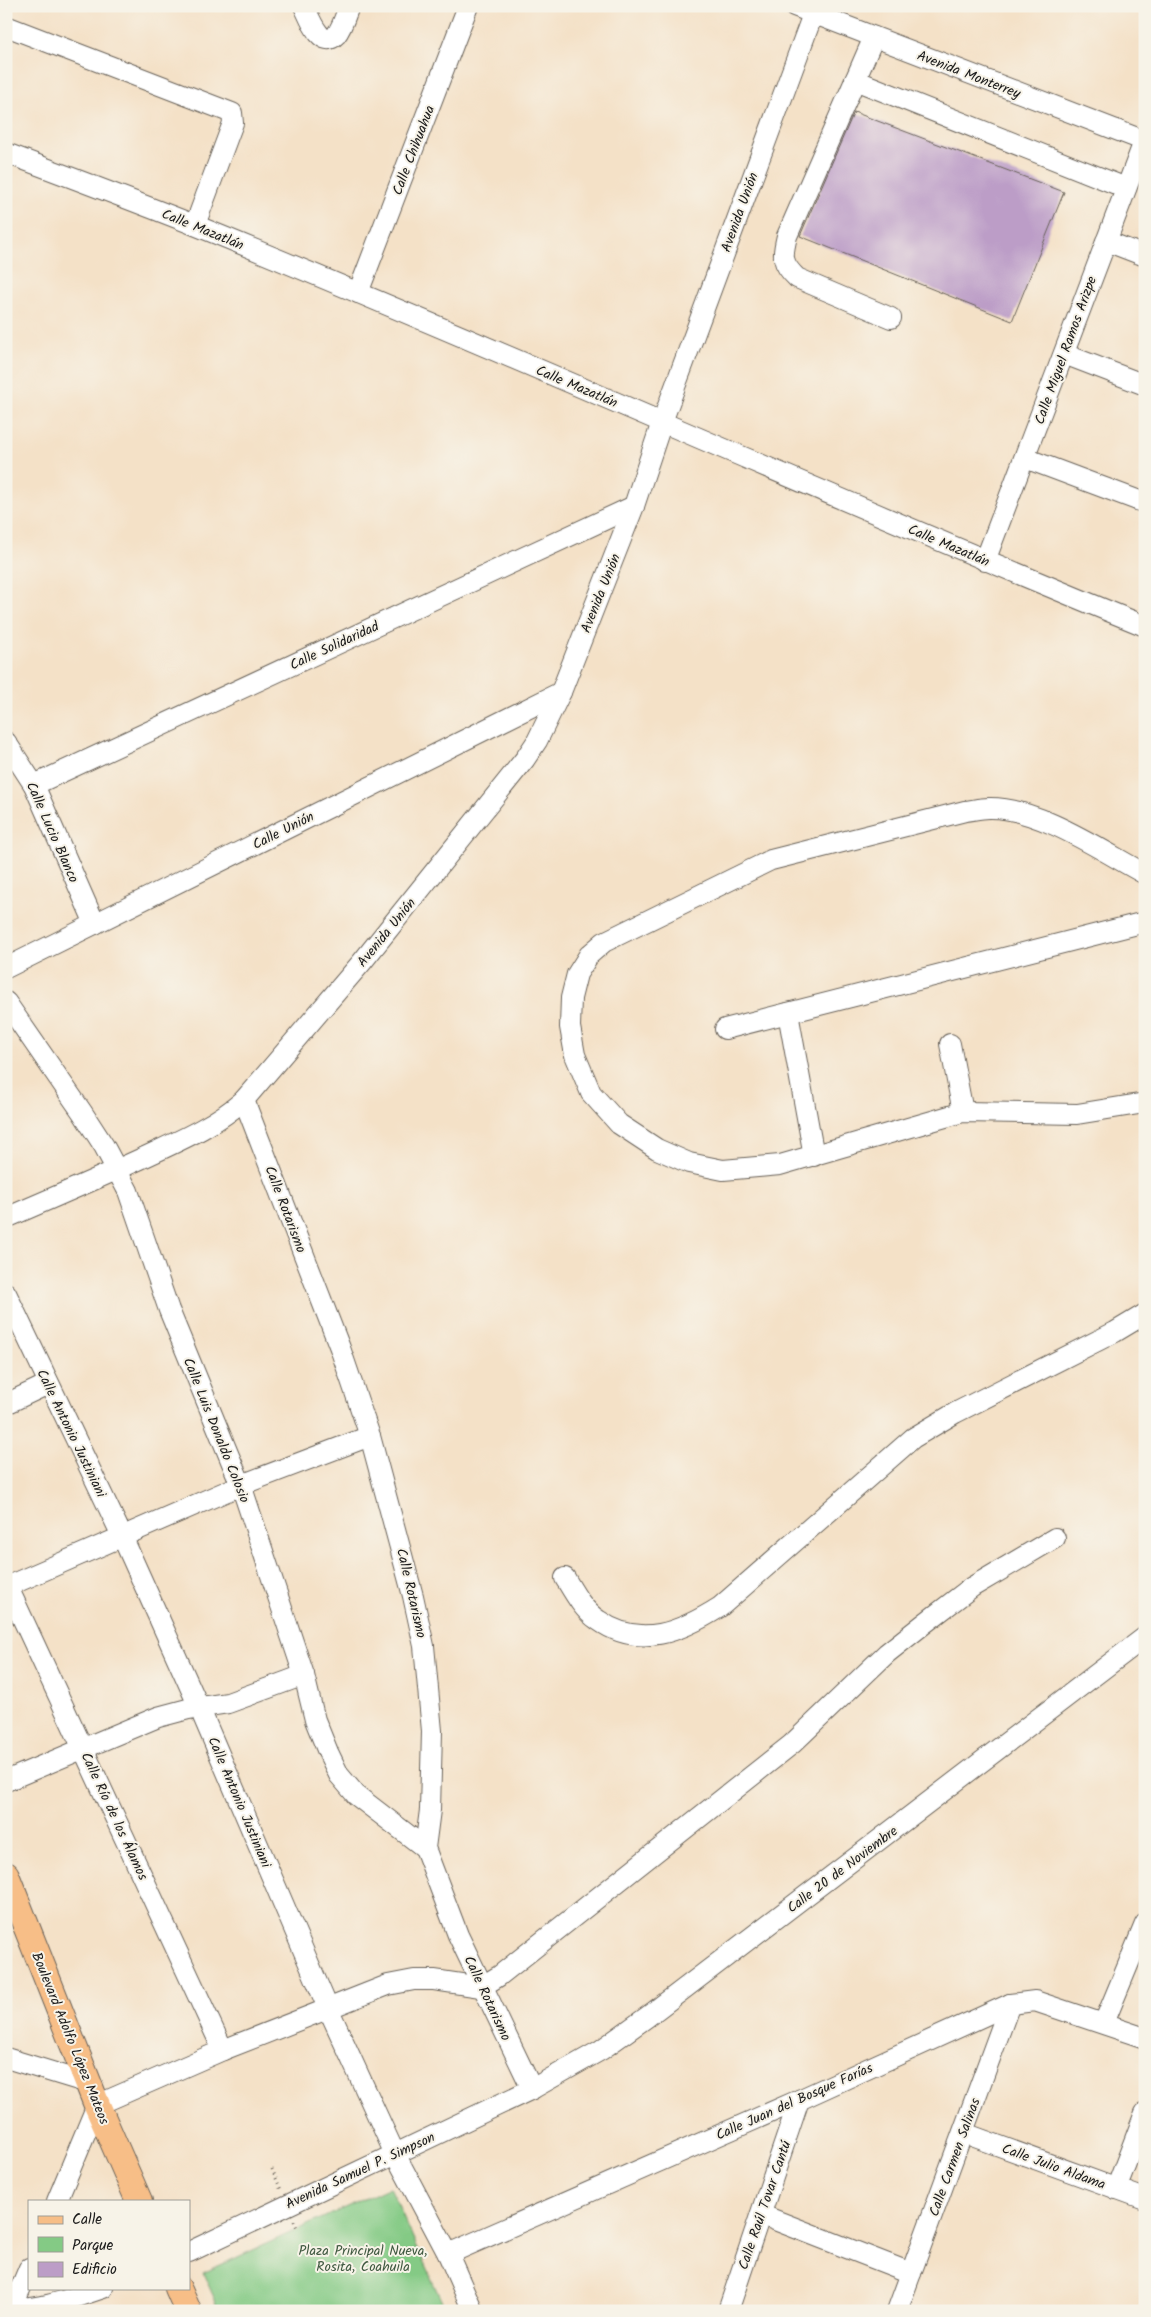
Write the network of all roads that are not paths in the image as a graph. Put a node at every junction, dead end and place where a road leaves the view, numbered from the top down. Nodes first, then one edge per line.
1 (304, 6) edge
2 (349, 6) edge
3 (468, 6) edge
4 (794, 6) edge
5 (814, 10) edge
6 (6, 26) edge
7 (874, 37) junction
8 (855, 80) junction
9 (1145, 140) edge
10 (6, 153) edge
11 (1126, 188) junction
12 (195, 225) junction
13 (1106, 241) junction
14 (1145, 256) edge
15 (358, 293) junction
16 (891, 318) dead end
17 (1064, 354) junction
18 (1145, 385) edge
19 (662, 422) junction
20 (1025, 458) junction
21 (1145, 503) edge
22 (634, 506) junction
23 (985, 561) junction
24 (1145, 626) edge
25 (561, 692) junction
26 (6, 742) edge
27 (34, 785) junction
28 (1145, 874) edge
29 (1145, 922) edge
30 (95, 924) junction
31 (6, 968) edge
32 (6, 1002) edge
33 (788, 1013) junction
34 (725, 1029) dead end
35 (950, 1044) dead end
36 (244, 1100) junction
37 (1145, 1103) edge
38 (963, 1112) junction
39 (814, 1156) junction
40 (118, 1170) junction
41 (6, 1218) edge
42 (6, 1293) edge
43 (1145, 1314) edge
44 (48, 1384) junction
45 (6, 1404) edge
46 (370, 1436) junction
47 (241, 1485) junction
48 (122, 1536) junction
49 (1056, 1538) dead end
50 (565, 1578) dead end
51 (7, 1584) edge
52 (1145, 1638) edge
53 (304, 1675) junction
54 (200, 1708) junction
55 (85, 1749) junction
56 (6, 1781) edge
57 (425, 1848) junction
58 (9, 1890) edge
59 (1145, 1924) edge
60 (481, 1987) junction
61 (1010, 2004) junction
62 (328, 2008) junction
63 (1104, 2023) junction
64 (1145, 2038) edge
65 (223, 2050) junction
66 (6, 2058) edge
67 (532, 2089) junction
68 (92, 2094) junction
69 (799, 2100) junction
70 (1145, 2113) edge
71 (964, 2133) junction
72 (395, 2154) junction
73 (1116, 2188) junction
74 (1145, 2199) edge
75 (57, 2200) edge
76 (139, 2200) edge
77 (762, 2215) junction
78 (190, 2252) edge
79 (448, 2254) junction
80 (28, 2270) edge
81 (911, 2273) junction
82 (98, 2290) edge
83 (179, 2290) edge
84 (10, 2309) edge
85 (188, 2311) edge
86 (472, 2311) edge
87 (728, 2311) edge
88 (897, 2311) edge

1 - 2 street
3 - 15 street, Calle Chihuahua
4 - 5 street, Avenida Monterrey
5 - 7 street, Avenida Monterrey
5 - 19 street, Avenida Unión
6 - 12 street
7 - 8 street
7 - 9 street, Avenida Monterrey
8 - 11 street
8 - 16 street
9 - 11 street, Calle Miguel Ramos Arizpe
10 - 12 street, Calle Mazatlán
11 - 13 street, Calle Miguel Ramos Arizpe
12 - 15 street, Calle Mazatlán
13 - 14 street
13 - 17 street, Calle Miguel Ramos Arizpe
15 - 19 street, Calle Mazatlán
17 - 18 street
17 - 20 street, Calle Miguel Ramos Arizpe
19 - 22 street, Avenida Unión
19 - 23 street, Calle Mazatlán
20 - 21 street
20 - 23 street, Calle Miguel Ramos Arizpe
22 - 25 street, Avenida Unión
22 - 27 street, Calle Solidaridad
23 - 24 street, Calle Mazatlán
25 - 30 street, Calle Unión
25 - 36 street, Avenida Unión
26 - 27 street, Calle Lucio Blanco
27 - 30 street, Calle Lucio Blanco
28 - 39 street
29 - 33 street
30 - 31 street, Calle Unión
32 - 40 street, Calle Luis Donaldo Colosio
33 - 34 street
33 - 39 street
35 - 38 street
36 - 40 street, Avenida Unión
36 - 46 street, Calle Rotarismo
37 - 38 street
38 - 39 street
40 - 41 street, Avenida Unión
40 - 47 street, Calle Luis Donaldo Colosio
42 - 44 street, Calle Antonio Justiniani
43 - 50 street
44 - 45 street
44 - 48 street, Calle Antonio Justiniani
46 - 47 street
46 - 57 street, Calle Rotarismo
47 - 48 street
47 - 53 street, Calle Luis Donaldo Colosio
48 - 51 street
48 - 54 street, Calle Antonio Justiniani
49 - 60 street
51 - 55 street, Calle Río de los Álamos
52 - 67 street, Calle 20 de Noviembre
53 - 54 street
53 - 57 street, Calle Luis Donaldo Colosio
54 - 55 street
54 - 62 street, Calle Antonio Justiniani
55 - 56 street
55 - 65 street, Calle Río de los Álamos
57 - 60 street, Calle Rotarismo
58 - 68 main road, Boulevard Adolfo López Mateos
59 - 63 street
60 - 62 street
60 - 67 street, Calle Rotarismo
61 - 63 street, Calle Juan del Bosque Farías
61 - 69 street, Calle Juan del Bosque Farías
61 - 71 street, Calle Carmen Salinas
62 - 65 street
62 - 72 street, Calle Antonio Justiniani
63 - 64 street, Calle Juan del Bosque Farías
65 - 68 street
66 - 68 street
67 - 72 street, Avenida Samuel P. Simpson
68 - 75 street
68 - 76 main road, Boulevard Adolfo López Mateos
69 - 77 street, Calle Raúl Tovar Cantú
69 - 79 street, Calle Juan del Bosque Farías
70 - 73 street
71 - 73 street, Calle Julio Aldama
71 - 81 street, Calle Carmen Salinas
72 - 78 street, Avenida Samuel P. Simpson
72 - 79 street, Calle Antonio Justiniani
73 - 74 street, Calle Julio Aldama
77 - 81 street
77 - 87 street, Calle Raúl Tovar Cantú
79 - 86 street, Calle Antonio Justiniani
80 - 84 street
81 - 88 street, Calle Carmen Salinas
82 - 84 street
83 - 85 main road

